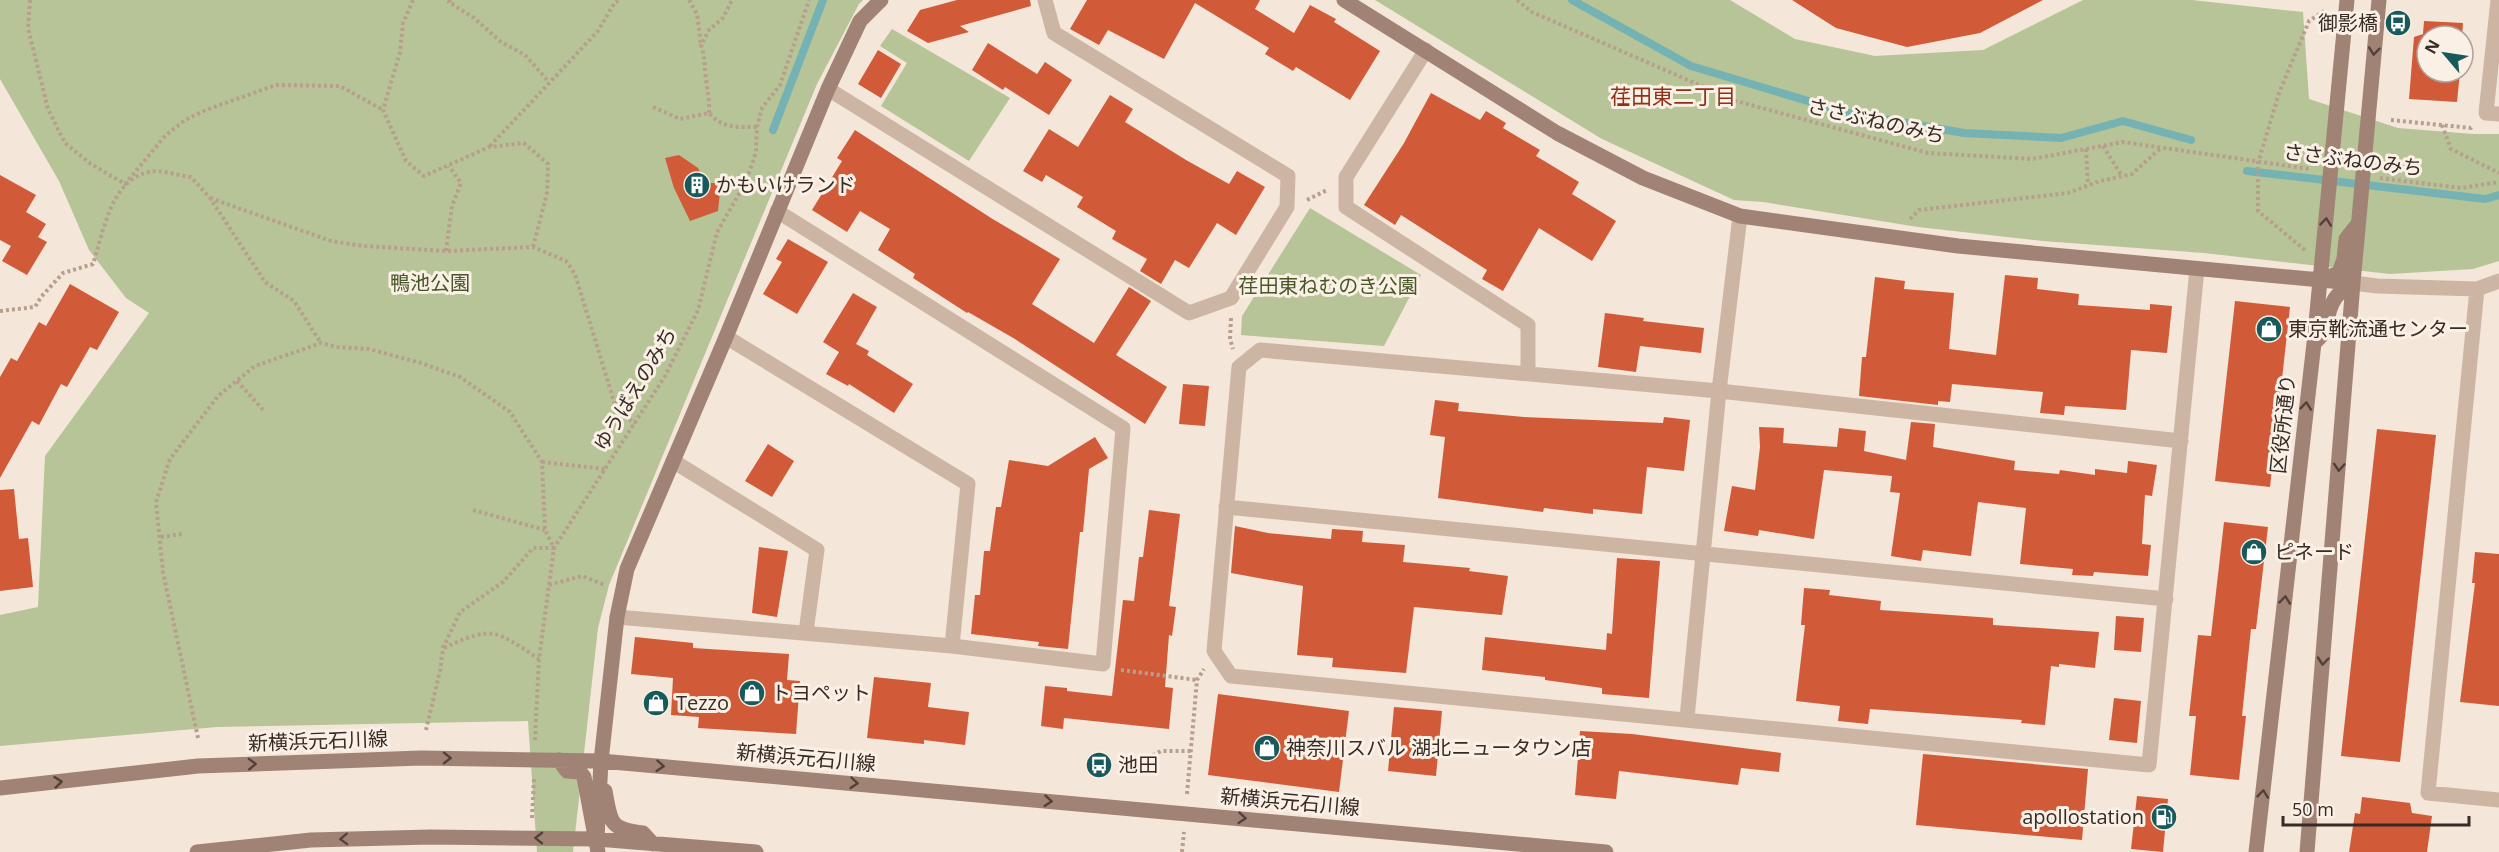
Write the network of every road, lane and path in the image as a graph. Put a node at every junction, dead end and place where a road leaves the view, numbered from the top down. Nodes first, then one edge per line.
1 (30, 0) edge
2 (413, 0) edge
3 (451, 0) edge
4 (620, 0) edge
5 (689, 0) edge
6 (732, 0) edge
7 (809, 0) edge
8 (881, 0) edge
9 (1045, 0) edge
10 (1344, 0) edge
11 (1517, 0) edge
12 (2347, 0) edge
13 (2379, 0) edge
14 (2498, 0) edge
15 (2324, 11) dead end
16 (701, 45) junction
17 (1426, 50) junction
18 (549, 82) junction
19 (828, 90) junction
20 (653, 107) dead end
21 (382, 110) junction
22 (710, 113) junction
23 (2492, 113) edge
24 (2391, 120) dead end
25 (2442, 125) junction
26 (757, 127) junction
27 (2103, 146) junction
28 (489, 147) junction
29 (2162, 148) junction
30 (2086, 149) junction
31 (2258, 164) junction
32 (449, 166) junction
33 (2314, 170) dead end
34 (2499, 173) edge
35 (2122, 176) junction
36 (1346, 177) junction
37 (2371, 177) dead end
38 (2499, 182) edge
39 (125, 184) junction
40 (2088, 185) junction
41 (210, 198) junction
42 (1287, 207) junction
43 (777, 211) junction
44 (1740, 216) junction
45 (2359, 223) junction
46 (1891, 237) junction
47 (533, 247) junction
48 (2305, 250) dead end
49 (446, 251) junction
50 (2198, 269) junction
51 (2320, 280) junction
52 (2499, 281) edge
53 (2353, 283) junction
54 (2477, 289) junction
55 (1231, 298) junction
56 (0, 311) edge
57 (726, 338) junction
58 (321, 343) junction
59 (2314, 343) junction
60 (1239, 367) junction
61 (1528, 373) junction
62 (237, 381) junction
63 (1719, 391) junction
64 (265, 412) dead end
65 (635, 424) junction
66 (2181, 441) junction
67 (673, 461) junction
68 (542, 462) junction
69 (605, 469) junction
70 (1226, 507) junction
71 (473, 510) dead end
72 (545, 530) junction
73 (182, 534) dead end
74 (161, 537) junction
75 (554, 548) junction
76 (1704, 553) junction
77 (549, 585) junction
78 (621, 592) junction
79 (2166, 599) junction
80 (617, 617) junction
81 (806, 632) junction
82 (952, 646) junction
83 (443, 648) junction
84 (539, 659) junction
85 (1103, 664) junction
86 (537, 694) dead end
87 (1687, 718) junction
88 (426, 730) dead end
89 (198, 738) dead end
90 (1191, 751) junction
91 (559, 760) junction
92 (601, 761) junction
93 (1142, 761) dead end
94 (0, 788) edge
95 (1187, 796) dead end
96 (2499, 800) edge
97 (1184, 830) dead end
98 (653, 844) junction
99 (598, 846) edge
100 (196, 852) edge
101 (756, 852) edge
102 (1182, 852) edge
103 (1606, 852) edge
104 (2256, 852) edge
105 (2307, 852) edge

1 - 39 path
2 - 21 path
3 - 18 path
4 - 18 path
5 - 16 path
6 - 16 path
7 - 26 path, ゆうばえのみち
8 - 19 street
9 - 42 street
10 - 17 street
11 - 30 path, ささぶねのみち
51 -> 12 street, 区役所通り
13 -> 45 street
14 - 23 street
15 - 31 path
16 - 22 path
17 - 36 street
17 - 44 street
18 - 28 path
19 - 43 street
19 - 55 street
20 - 22 path
21 - 32 path
21 - 39 path
22 - 26 path
23 - 25 path
24 - 25 path
25 - 34 path
26 - 65 path, ゆうばえのみち
27 - 29 path, ささぶねのみち
27 - 30 path, ささぶねのみち
27 - 35 path
28 - 32 path
28 - 47 path
29 - 31 path, ささぶねのみち
29 - 35 path
30 - 40 path
31 - 33 path, ささぶねのみち
31 - 48 path
32 - 49 path
35 - 40 path
36 - 42 path
36 - 61 street
37 - 38 path, ささぶねのみち
39 - 41 path
39 - 56 path
40 - 46 path
41 - 49 path
41 - 58 path
42 - 55 street
43 - 57 street
43 - 85 street
44 - 46 street
44 - 63 street
45 - 51 street
45 - 53 street
46 - 50 street
47 - 49 path
47 - 65 path
50 - 51 street
50 - 66 street
51 - 53 street
51 - 59 street, 区役所通り
52 - 54 street
53 - 54 street
53 - 59 street
53 -> 105 street
54 - 96 street
55 - 60 path
57 - 67 street
57 - 82 street
58 - 62 path
58 - 68 path
104 -> 59 street, 区役所通り
60 - 61 street
60 - 70 street
61 - 63 street
62 - 64 path
62 - 74 path
63 - 66 street
63 - 76 street
65 - 69 path, ゆうばえのみち
66 - 79 street
67 - 78 street
67 - 81 street
68 - 69 path
68 - 72 path
69 - 75 path, ゆうばえのみち
70 - 76 street
70 - 87 street
71 - 72 path
72 - 75 path
73 - 74 path
74 - 89 path
75 - 77 path, ゆうばえのみち
75 - 83 path
76 - 79 street
76 - 87 street
77 - 78 path
77 - 84 path, ゆうばえのみち
78 - 80 street
79 - 87 street
80 - 81 street
80 - 92 street
81 - 82 street
82 - 85 street
83 - 84 path
83 - 88 path
84 - 86 path, ゆうばえのみち
85 - 90 path
90 - 93 path
90 - 95 path
91 - 92 street, 新横浜元石川線
94 -> 91 street, 新横浜元石川線
91 - 99 street
92 - 98 street
92 - 99 street
92 -> 103 street, 新横浜元石川線
97 - 102 path
98 - 99 street
98 - 101 street
99 -> 100 street

